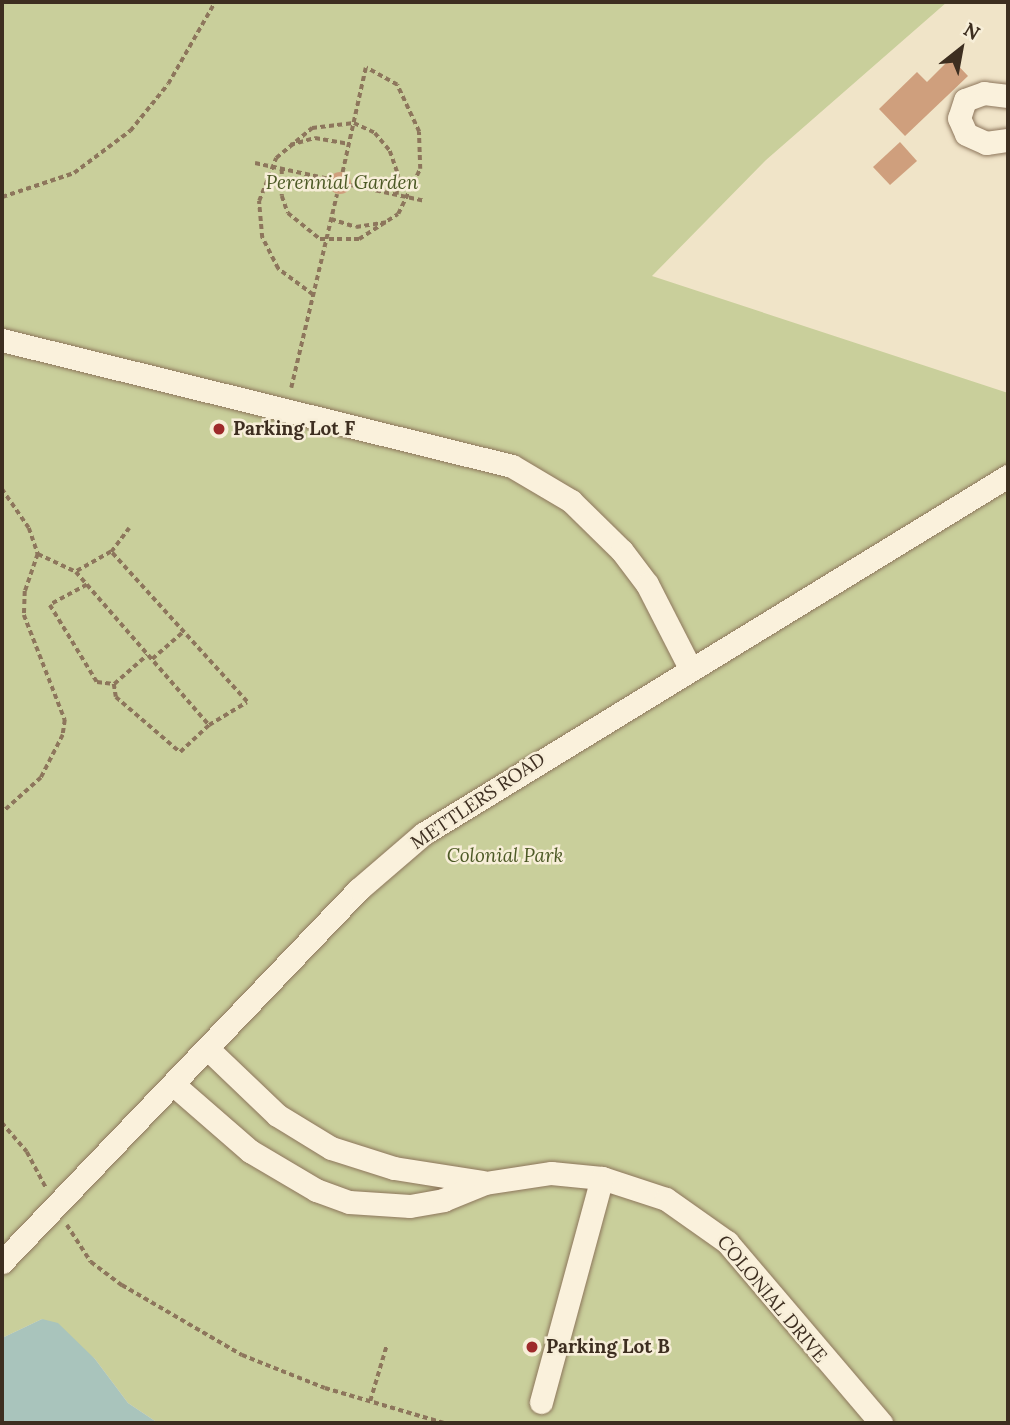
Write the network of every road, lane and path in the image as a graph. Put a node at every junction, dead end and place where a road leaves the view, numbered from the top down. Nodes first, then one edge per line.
1 (215, 2) edge
2 (1008, 96) edge
3 (354, 123) junction
4 (1008, 140) edge
5 (349, 144) junction
6 (287, 147) junction
7 (255, 163) dead end
8 (270, 166) junction
9 (282, 169) junction
10 (343, 172) dead end
11 (329, 179) dead end
12 (351, 185) dead end
13 (337, 194) dead end
14 (397, 195) junction
15 (2, 197) edge
16 (410, 198) junction
17 (425, 201) dead end
18 (331, 219) junction
19 (391, 220) junction
20 (326, 241) junction
21 (313, 295) junction
22 (2, 340) edge
23 (287, 407) junction
24 (1008, 476) edge
25 (2, 489) edge
26 (129, 527) dead end
27 (111, 552) junction
28 (38, 554) junction
29 (76, 572) junction
30 (87, 585) junction
31 (183, 632) junction
32 (148, 654) junction
33 (152, 659) junction
34 (690, 667) junction
35 (114, 684) junction
36 (209, 724) junction
37 (2, 813) edge
38 (208, 1049) junction
39 (174, 1085) junction
40 (2, 1123) edge
41 (603, 1178) junction
42 (485, 1183) junction
43 (49, 1193) dead end
44 (62, 1217) dead end
45 (2, 1262) edge
46 (387, 1344) dead end
47 (370, 1401) junction
48 (541, 1402) dead end
49 (444, 1423) edge
50 (881, 1423) edge

1 - 15 path
2 - 4 street
3 - 5 path
3 - 6 path
3 - 14 path
3 - 16 path
5 - 6 path
5 - 10 path
6 - 8 path
7 - 8 path
8 - 9 path
8 - 21 path
9 - 11 path
9 - 20 path
12 - 14 path
13 - 18 path
14 - 16 path
16 - 17 path
16 - 19 path
18 - 19 path
18 - 20 path
19 - 20 path
20 - 21 path
21 - 23 path
22 - 23 street
23 - 34 street
24 - 34 street, METTLERS ROAD
25 - 28 path
26 - 27 path
27 - 29 path
27 - 31 path
28 - 29 path
28 - 37 path
29 - 30 path
30 - 32 path
30 - 35 path
31 - 33 path
31 - 36 path
32 - 33 path
32 - 35 path
33 - 36 path
34 - 38 street, METTLERS ROAD
35 - 36 path
38 - 39 street, METTLERS ROAD
38 - 42 street, COLONIAL DRIVE
39 - 42 street, COLONIAL DRIVE
39 - 45 street, METTLERS ROAD
40 - 43 path
41 - 42 street, COLONIAL DRIVE
41 - 48 street
41 - 50 street, COLONIAL DRIVE
44 - 47 path
46 - 47 path
47 - 49 path

